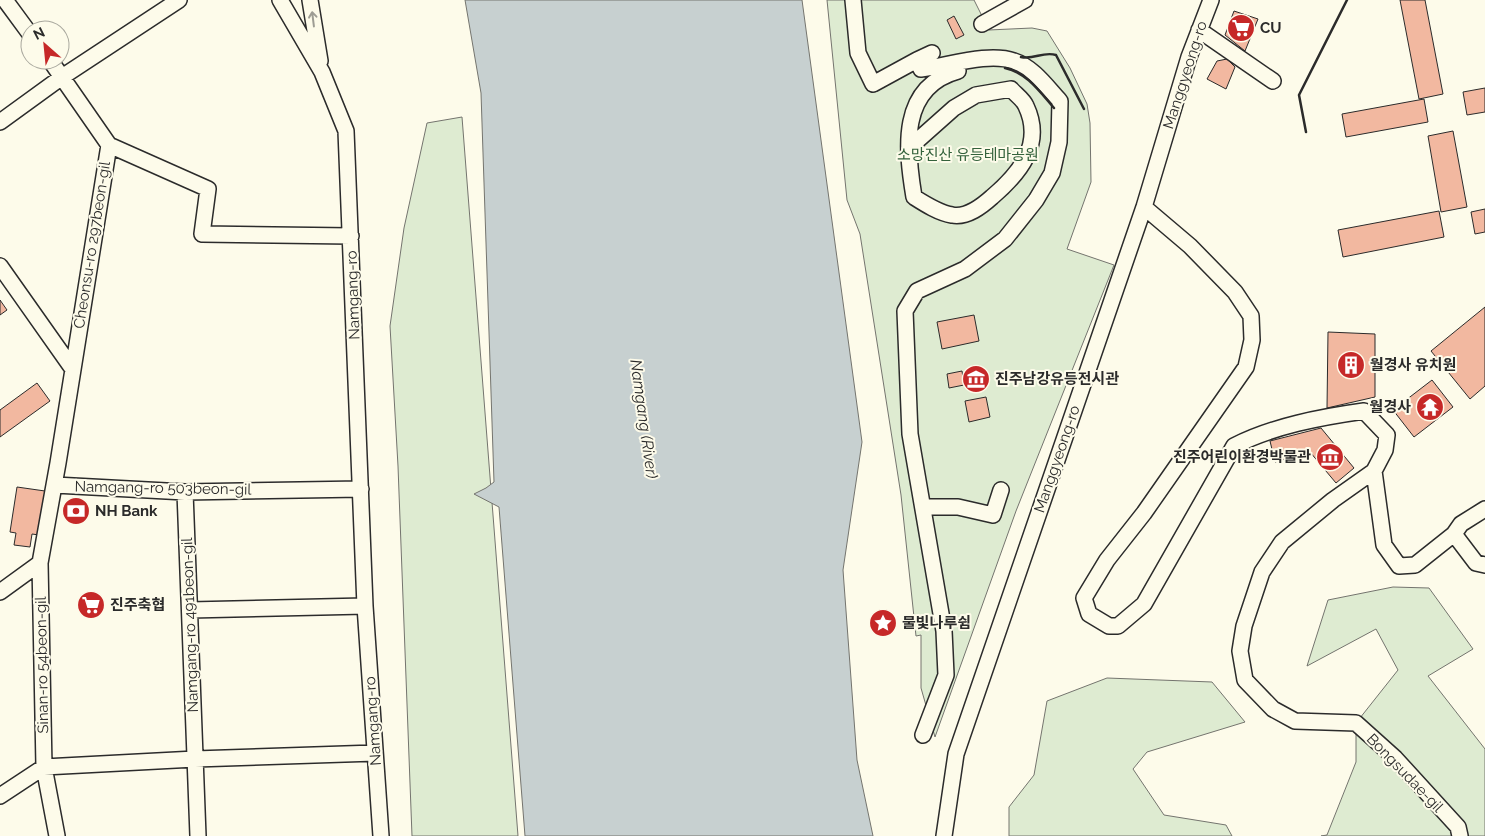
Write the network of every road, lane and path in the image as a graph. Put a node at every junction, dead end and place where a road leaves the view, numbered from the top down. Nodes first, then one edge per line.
1 (5, 0) edge
2 (179, 0) edge
3 (280, 0) edge
4 (310, 0) edge
5 (853, 0) edge
6 (1025, 0) edge
7 (1211, 0) edge
8 (20, 20) edge
9 (982, 24) dead end
10 (1199, 30) junction
11 (932, 53) dead end
12 (917, 60) junction
13 (1014, 60) junction
14 (57, 70) edge
15 (322, 72) junction
16 (62, 77) junction
17 (1273, 81) dead end
18 (0, 122) edge
19 (109, 146) junction
20 (908, 148) junction
21 (1144, 207) junction
22 (351, 236) junction
23 (0, 266) edge
24 (72, 368) junction
25 (1374, 471) junction
26 (55, 485) junction
27 (361, 489) junction
28 (1001, 490) dead end
29 (185, 492) junction
30 (924, 506) junction
31 (1485, 509) edge
32 (1454, 534) junction
33 (40, 563) junction
34 (1485, 565) edge
35 (0, 592) edge
36 (365, 606) junction
37 (190, 610) junction
38 (923, 735) dead end
39 (375, 753) junction
40 (195, 759) junction
41 (44, 767) junction
42 (0, 796) edge
43 (57, 836) edge
44 (198, 836) edge
45 (381, 836) edge
46 (944, 836) edge
47 (1460, 836) edge

1 - 8 street
2 - 16 street
3 - 15 street, Namgang-ro
15 -> 4 street
5 - 12 street
6 - 9 street
7 - 10 street, Manggyeong-ro
10 - 17 street
10 - 21 street, Manggyeong-ro
11 - 12 street
12 - 13 street
13 - 20 street
13 - 30 street
14 - 16 street, Cheonsu-ro 297beon-gil
15 - 22 street, Namgang-ro
16 - 18 street
16 - 19 street, Cheonsu-ro 297beon-gil
19 - 22 street
19 - 24 street, Cheonsu-ro 297beon-gil
20 - 20 street
21 - 25 street
21 - 46 street, Manggyeong-ro
22 - 27 street, Namgang-ro
23 - 24 street
24 - 26 street, Namgang-ro 503beon-gil
25 - 32 street
25 - 47 street, Bongsudae-gil
26 - 29 street, Namgang-ro 503beon-gil
26 - 33 street, Sinan-ro 54beon-gil
27 - 29 street, Namgang-ro 503beon-gil
27 - 36 street, Namgang-ro
28 - 30 street
29 - 37 street, Namgang-ro 491beon-gil
30 - 38 street
31 - 32 street
32 - 34 street
33 - 35 street, Sinan-ro 54beon-gil
33 - 41 street, Sinan-ro 54beon-gil
36 - 37 street
36 - 39 street, Namgang-ro
37 - 40 street, Namgang-ro 491beon-gil
39 - 40 street
39 - 45 street, Namgang-ro
40 - 41 street
40 - 44 street, Namgang-ro 491beon-gil
41 - 42 street
41 - 43 street, Sinan-ro 54beon-gil

